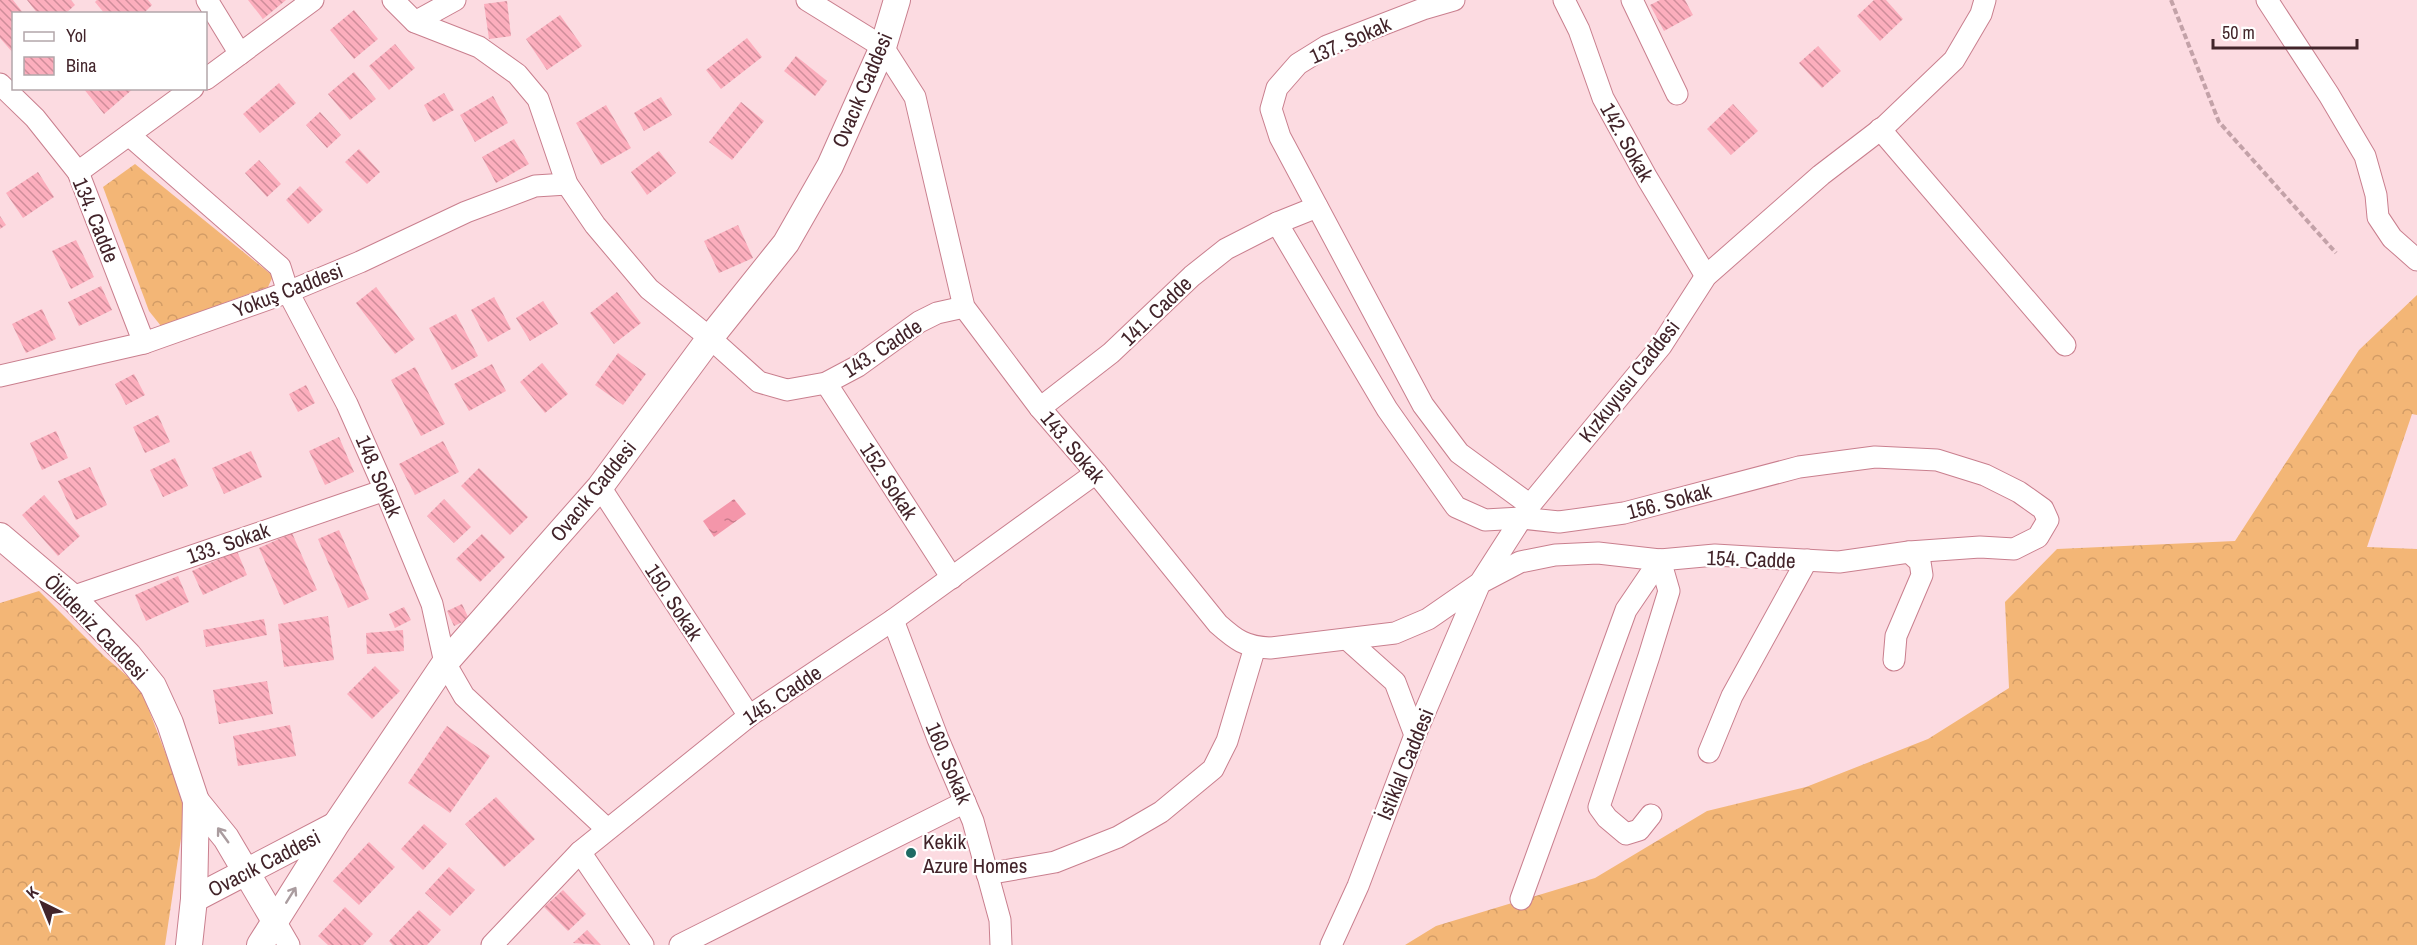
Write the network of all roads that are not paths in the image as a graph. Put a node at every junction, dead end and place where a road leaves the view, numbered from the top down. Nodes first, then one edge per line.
1 (207, 0) edge
2 (313, 0) edge
3 (393, 0) edge
4 (456, 0) edge
5 (807, 0) edge
6 (897, 0) edge
7 (1454, 0) edge
8 (1564, 0) edge
9 (1632, 0) edge
10 (1985, 0) edge
11 (2267, 0) edge
12 (415, 22) junction
13 (883, 47) junction
14 (240, 54) junction
15 (207, 78) edge
16 (0, 84) edge
17 (190, 90) edge
18 (1677, 94) dead end
19 (1880, 129) junction
20 (129, 135) junction
21 (78, 172) junction
22 (567, 184) junction
23 (1317, 207) junction
24 (1277, 223) junction
25 (2417, 260) edge
26 (1706, 276) junction
27 (288, 292) junction
28 (964, 307) junction
29 (710, 338) junction
30 (144, 344) junction
31 (2065, 345) dead end
32 (0, 376) edge
33 (826, 383) junction
34 (1040, 408) junction
35 (1096, 473) junction
36 (600, 488) junction
37 (385, 490) junction
38 (1525, 512) junction
39 (0, 536) edge
40 (1909, 552) junction
41 (1660, 560) junction
42 (1807, 560) junction
43 (952, 578) junction
44 (1480, 583) junction
45 (72, 597) junction
46 (893, 620) junction
47 (1348, 640) junction
48 (1255, 647) junction
49 (1894, 660) dead end
50 (445, 663) junction
51 (749, 716) junction
52 (1415, 735) junction
53 (1709, 752) dead end
54 (196, 801) junction
55 (965, 802) junction
56 (1651, 815) dead end
57 (335, 826) junction
58 (607, 829) junction
59 (580, 852) junction
60 (245, 871) junction
61 (987, 874) junction
62 (1521, 898) dead end
63 (194, 899) junction
64 (275, 921) junction
65 (189, 945) edge
66 (260, 945) edge
67 (289, 945) edge
68 (492, 945) edge
69 (643, 945) edge
70 (680, 945) edge
71 (1001, 945) edge
72 (1331, 945) edge

1 - 14 street
2 - 14 street
3 - 12 street
4 - 12 street
5 - 13 street
6 - 13 main road, Ovacık Caddesi
7 - 23 street, 137. Sokak
8 - 26 street, 142. Sokak
9 - 18 street
10 - 19 street, Kızkuyusu Caddesi
11 - 25 street
12 - 22 street, 143. Cadde
13 - 28 street, 143. Sokak
13 - 29 main road, Ovacık Caddesi
14 - 15 street
16 - 21 street, 134. Cadde
17 - 20 street
19 - 26 street, Kızkuyusu Caddesi
19 - 31 street
20 - 21 street
20 - 27 street, 148. Sokak
21 - 30 street, 134. Cadde
22 - 27 street, Yokuş Caddesi
22 - 29 street, 143. Cadde
23 - 24 street, 141. Cadde
23 - 38 street, 137. Sokak
24 - 34 street, 141. Cadde
24 - 38 street, 156. Sokak
26 - 38 street, Kızkuyusu Caddesi
27 - 30 street, Yokuş Caddesi
27 - 37 street, 148. Sokak
28 - 33 street, 143. Cadde
28 - 34 street, 143. Sokak
29 - 33 street, 143. Cadde
29 - 36 main road, Ovacık Caddesi
30 - 32 street, Yokuş Caddesi
33 - 43 street, 152. Sokak
34 - 35 street, 143. Sokak
35 - 43 street, 145. Cadde
35 - 48 street, 143. Sokak
36 - 50 main road, Ovacık Caddesi
36 - 51 street, 150. Sokak
37 - 45 street, 133. Sokak
37 - 50 street, 148. Sokak
38 - 40 street, 156. Sokak
38 - 44 street, Kızkuyusu Caddesi
39 - 45 main road, Ölüdeniz Caddesi
40 - 42 street, 154. Cadde
40 - 49 street
41 - 42 street, 154. Cadde
41 - 44 street, 154. Cadde
41 - 56 street
41 - 62 street
42 - 53 street
43 - 46 street, 145. Cadde
44 - 47 street, Kızkuyusu Caddesi
44 - 52 street, İstiklal Caddesi
45 - 54 main road, Ölüdeniz Caddesi
46 - 51 street, 145. Cadde
46 - 55 street, 160. Sokak
47 - 48 street, Kızkuyusu Caddesi
47 - 52 street
48 - 61 street
50 - 57 main road, Ovacık Caddesi
50 - 58 street, 148. Sokak
51 - 58 street, 145. Cadde
52 - 72 street, İstiklal Caddesi
60 -> 54 main road
54 - 63 main road, Ölüdeniz Caddesi
55 - 61 street, 160. Sokak
55 - 70 street
57 - 60 main road, Ovacık Caddesi
64 -> 57 main road
58 - 59 street, 145. Cadde
59 - 68 street, 145. Cadde
59 - 69 street
60 - 63 main road, Ovacık Caddesi
60 - 64 main road
61 - 71 street, 160. Sokak
63 - 65 main road, Ölüdeniz Caddesi
64 - 66 main road
64 - 67 street

